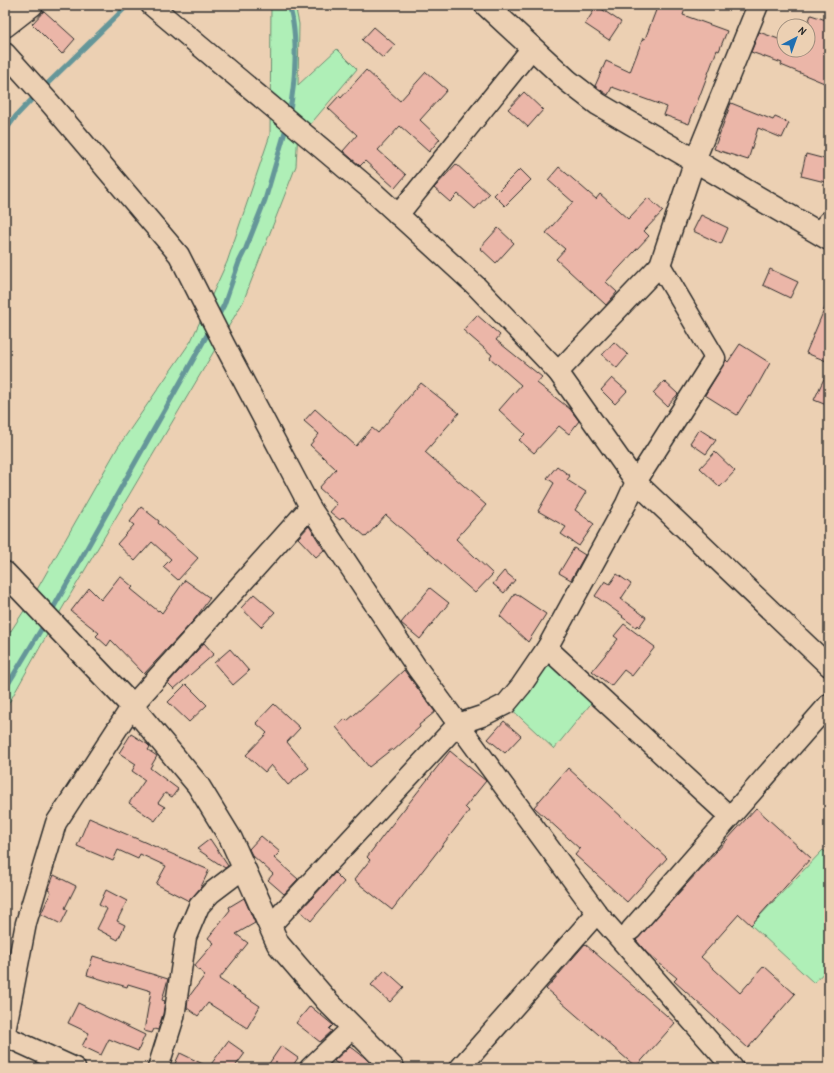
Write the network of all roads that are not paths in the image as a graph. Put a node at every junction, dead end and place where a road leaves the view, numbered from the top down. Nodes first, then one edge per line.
1 (32, 5) edge
2 (151, 5) edge
3 (486, 5) edge
4 (758, 5) edge
5 (5, 26) edge
6 (532, 48) junction
7 (5, 53) edge
8 (695, 160) junction
9 (398, 216) junction
10 (826, 231) edge
11 (660, 265) junction
12 (558, 372) junction
13 (636, 482) junction
14 (310, 507) junction
15 (5, 573) edge
16 (547, 648) junction
17 (829, 666) edge
18 (829, 704) edge
19 (132, 706) junction
20 (458, 724) junction
21 (729, 816) junction
22 (244, 868) junction
23 (597, 913) junction
24 (270, 926) junction
25 (631, 930) dead end
26 (353, 1027) junction
27 (5, 1032) edge
28 (5, 1036) edge
29 (75, 1068) edge
30 (158, 1068) edge
31 (310, 1068) edge
32 (393, 1068) edge
33 (460, 1068) edge
34 (733, 1068) edge

1 - 5 street
2 - 9 street
3 - 6 street
4 - 8 street
6 - 8 street
6 - 9 street
7 - 14 street
8 - 10 street
8 - 11 street
9 - 12 street
11 - 12 street
11 - 13 street
12 - 13 street
13 - 16 street
13 - 17 street
14 - 19 street
14 - 20 street
15 - 19 street
16 - 20 street
16 - 21 street
18 - 21 street
19 - 22 street
19 - 27 street
20 - 23 street
20 - 24 street
21 - 25 street
22 - 24 street
22 - 30 street
23 - 33 street
23 - 34 street
24 - 26 street
26 - 31 street
26 - 32 street
28 - 29 street

